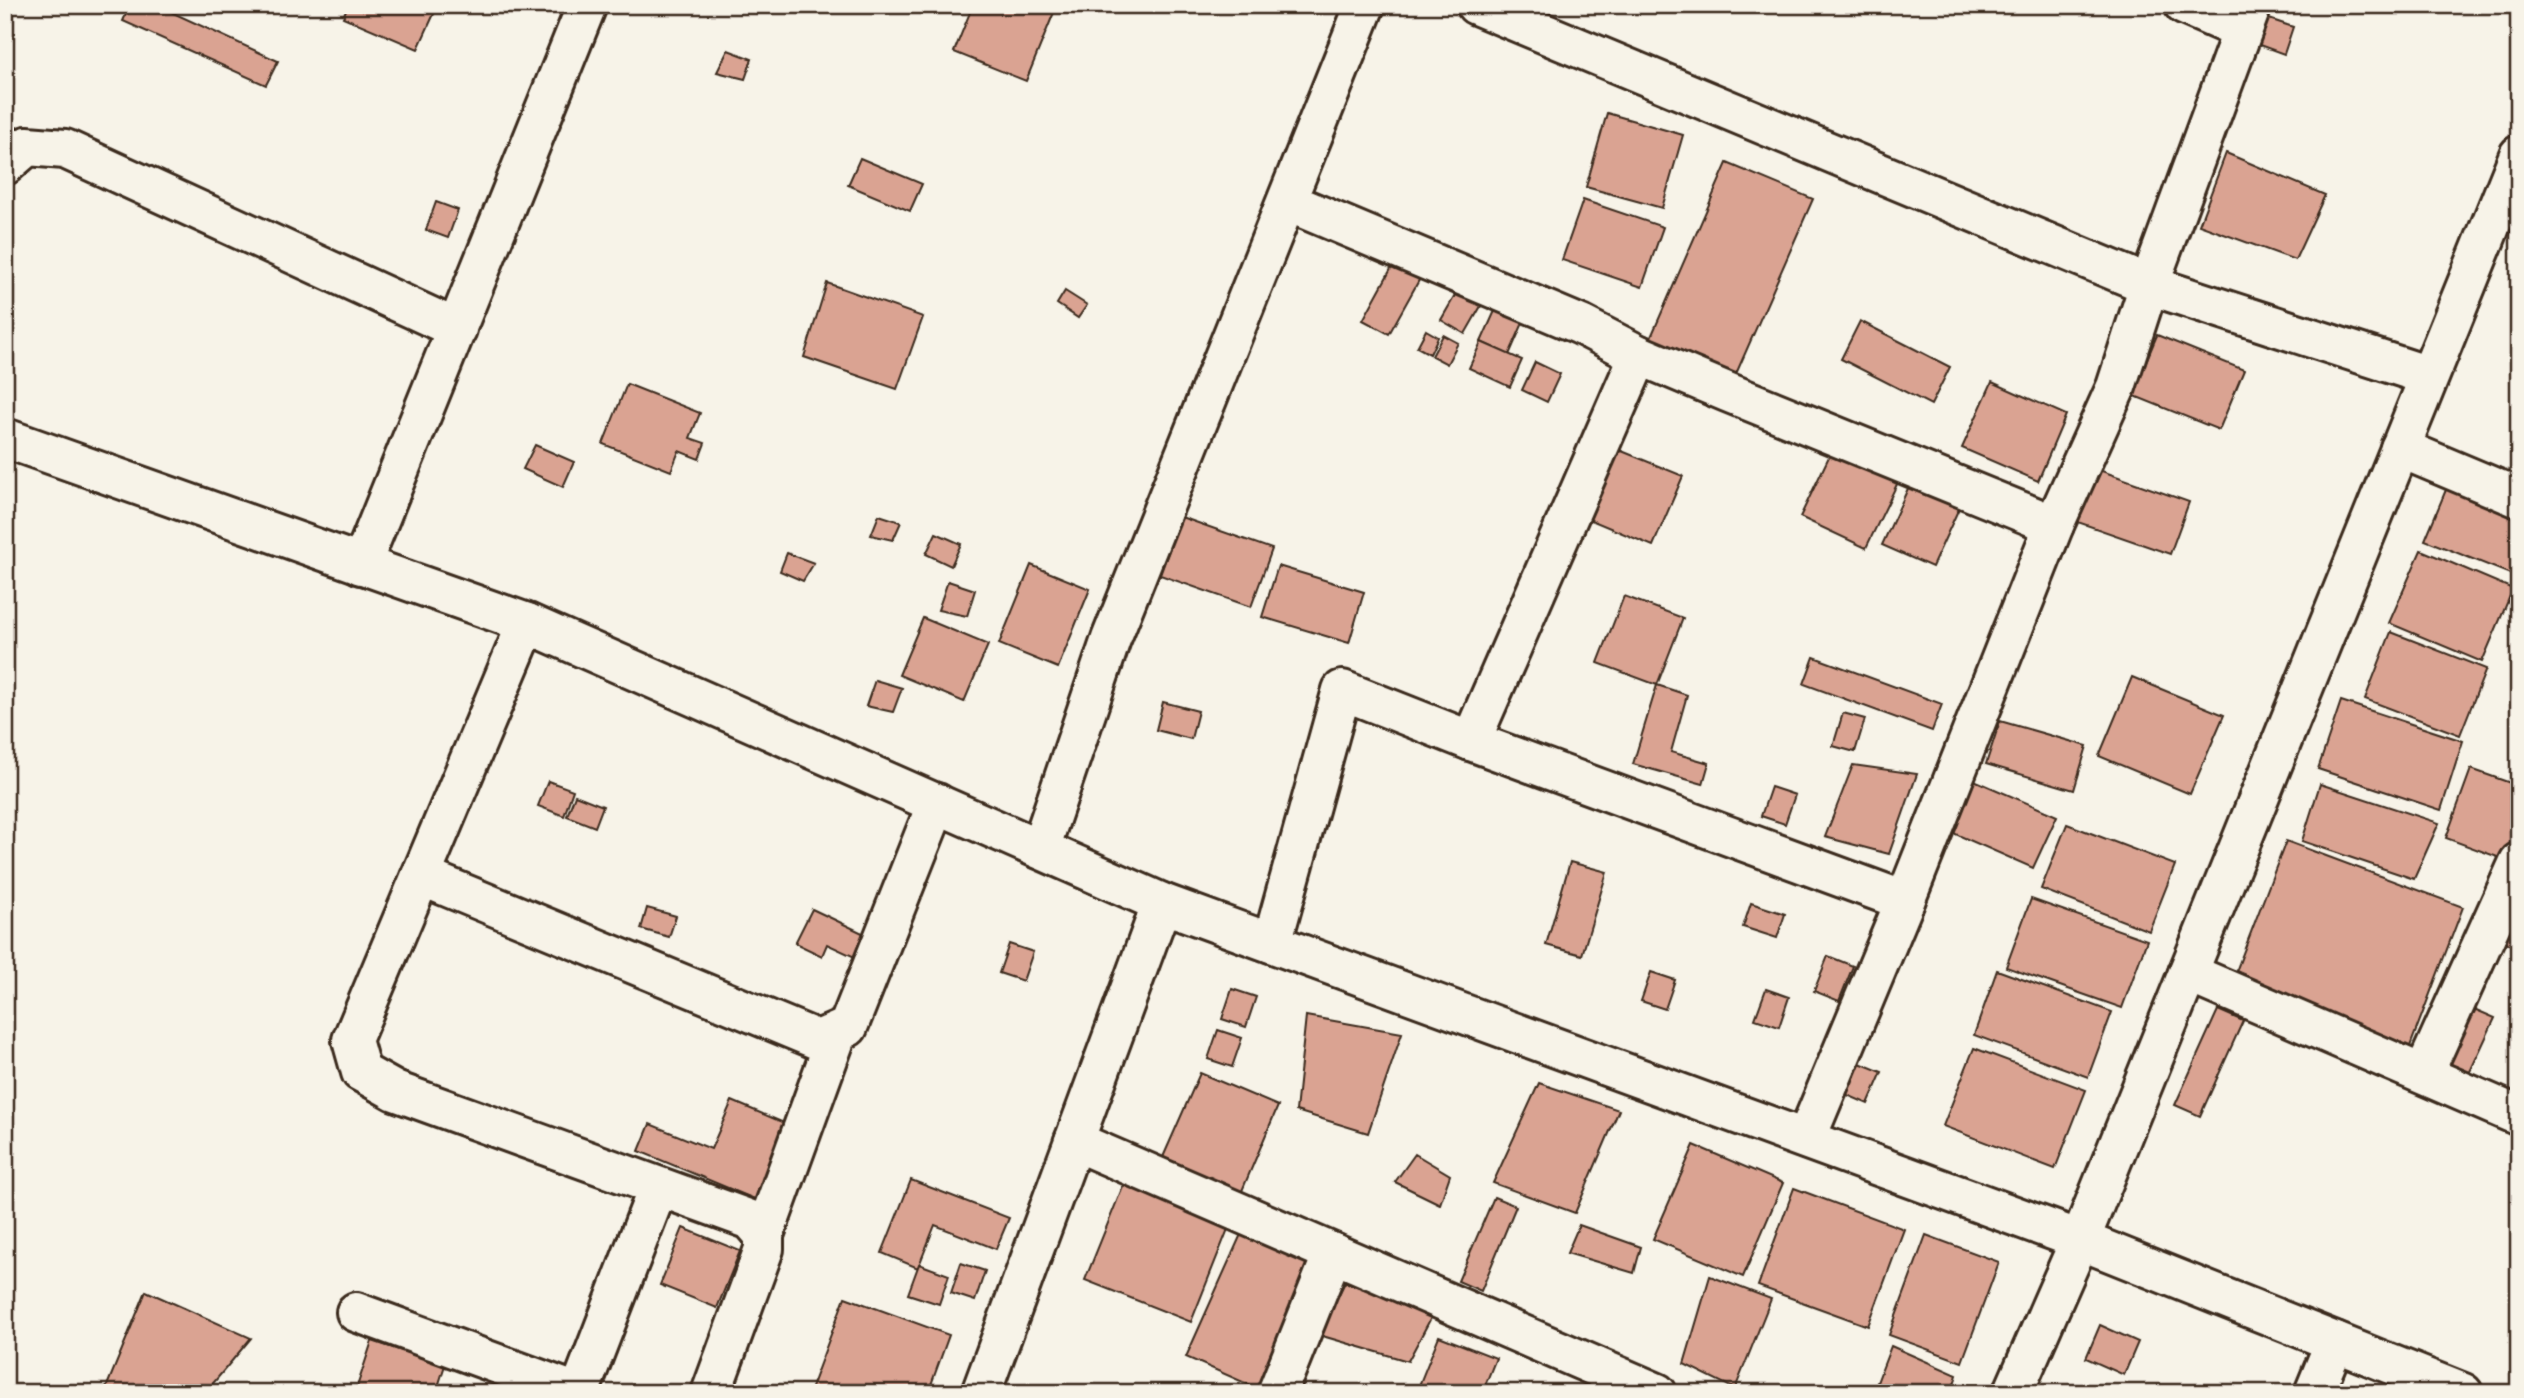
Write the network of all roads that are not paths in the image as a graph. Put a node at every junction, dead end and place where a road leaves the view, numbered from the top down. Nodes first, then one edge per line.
1 (587, 5) edge
2 (1365, 5) edge
3 (1476, 5) edge
4 (2184, 5) edge
5 (2247, 18) edge
6 (2519, 155) edge
7 (5, 165) edge
8 (1288, 202) junction
9 (2506, 223) edge
10 (2148, 285) junction
11 (457, 329) junction
12 (1639, 355) junction
13 (2429, 376) junction
14 (5, 438) edge
15 (2400, 448) junction
16 (2519, 498) edge
17 (2054, 525) junction
18 (361, 565) junction
19 (527, 623) junction
20 (1471, 741) junction
21 (937, 803) junction
22 (1040, 849) junction
23 (2519, 862) edge
24 (421, 876) junction
25 (1905, 901) junction
26 (1162, 903) junction
27 (1272, 943) junction
28 (2188, 973) junction
29 (837, 1034) junction
30 (2424, 1073) junction
31 (2519, 1116) edge
32 (1806, 1139) junction
33 (1074, 1141) junction
34 (657, 1188) junction
35 (764, 1235) junction
36 (2080, 1240) junction
37 (1333, 1253) junction
38 (356, 1312) dead end
39 (2335, 1342) junction
40 (578, 1393) edge
41 (711, 1393) edge
42 (981, 1393) edge
43 (1276, 1393) edge
44 (1657, 1393) edge
45 (2013, 1393) edge
46 (2314, 1393) edge
47 (2463, 1393) edge

1 - 11 street
2 - 8 street
3 - 10 street
4 - 5 street
5 - 10 street
6 - 9 street
7 - 11 street
8 - 12 street
8 - 22 street
9 - 13 street
10 - 13 street
10 - 17 street
11 - 18 street
12 - 17 street
12 - 20 street
13 - 15 street
14 - 18 street
15 - 16 street
15 - 28 street
17 - 25 street
18 - 19 street
19 - 21 street
19 - 24 street
20 - 25 street
20 - 27 street
21 - 22 street
21 - 29 street
22 - 26 street
23 - 30 street
24 - 29 street
24 - 34 street
25 - 32 street
26 - 27 street
26 - 33 street
27 - 32 street
28 - 30 street
28 - 36 street
29 - 35 street
30 - 31 street
32 - 36 street
33 - 37 street
33 - 42 street
34 - 35 street
34 - 40 street
35 - 41 street
36 - 39 street
36 - 45 street
37 - 43 street
37 - 44 street
38 - 40 street
39 - 46 street
39 - 47 street

